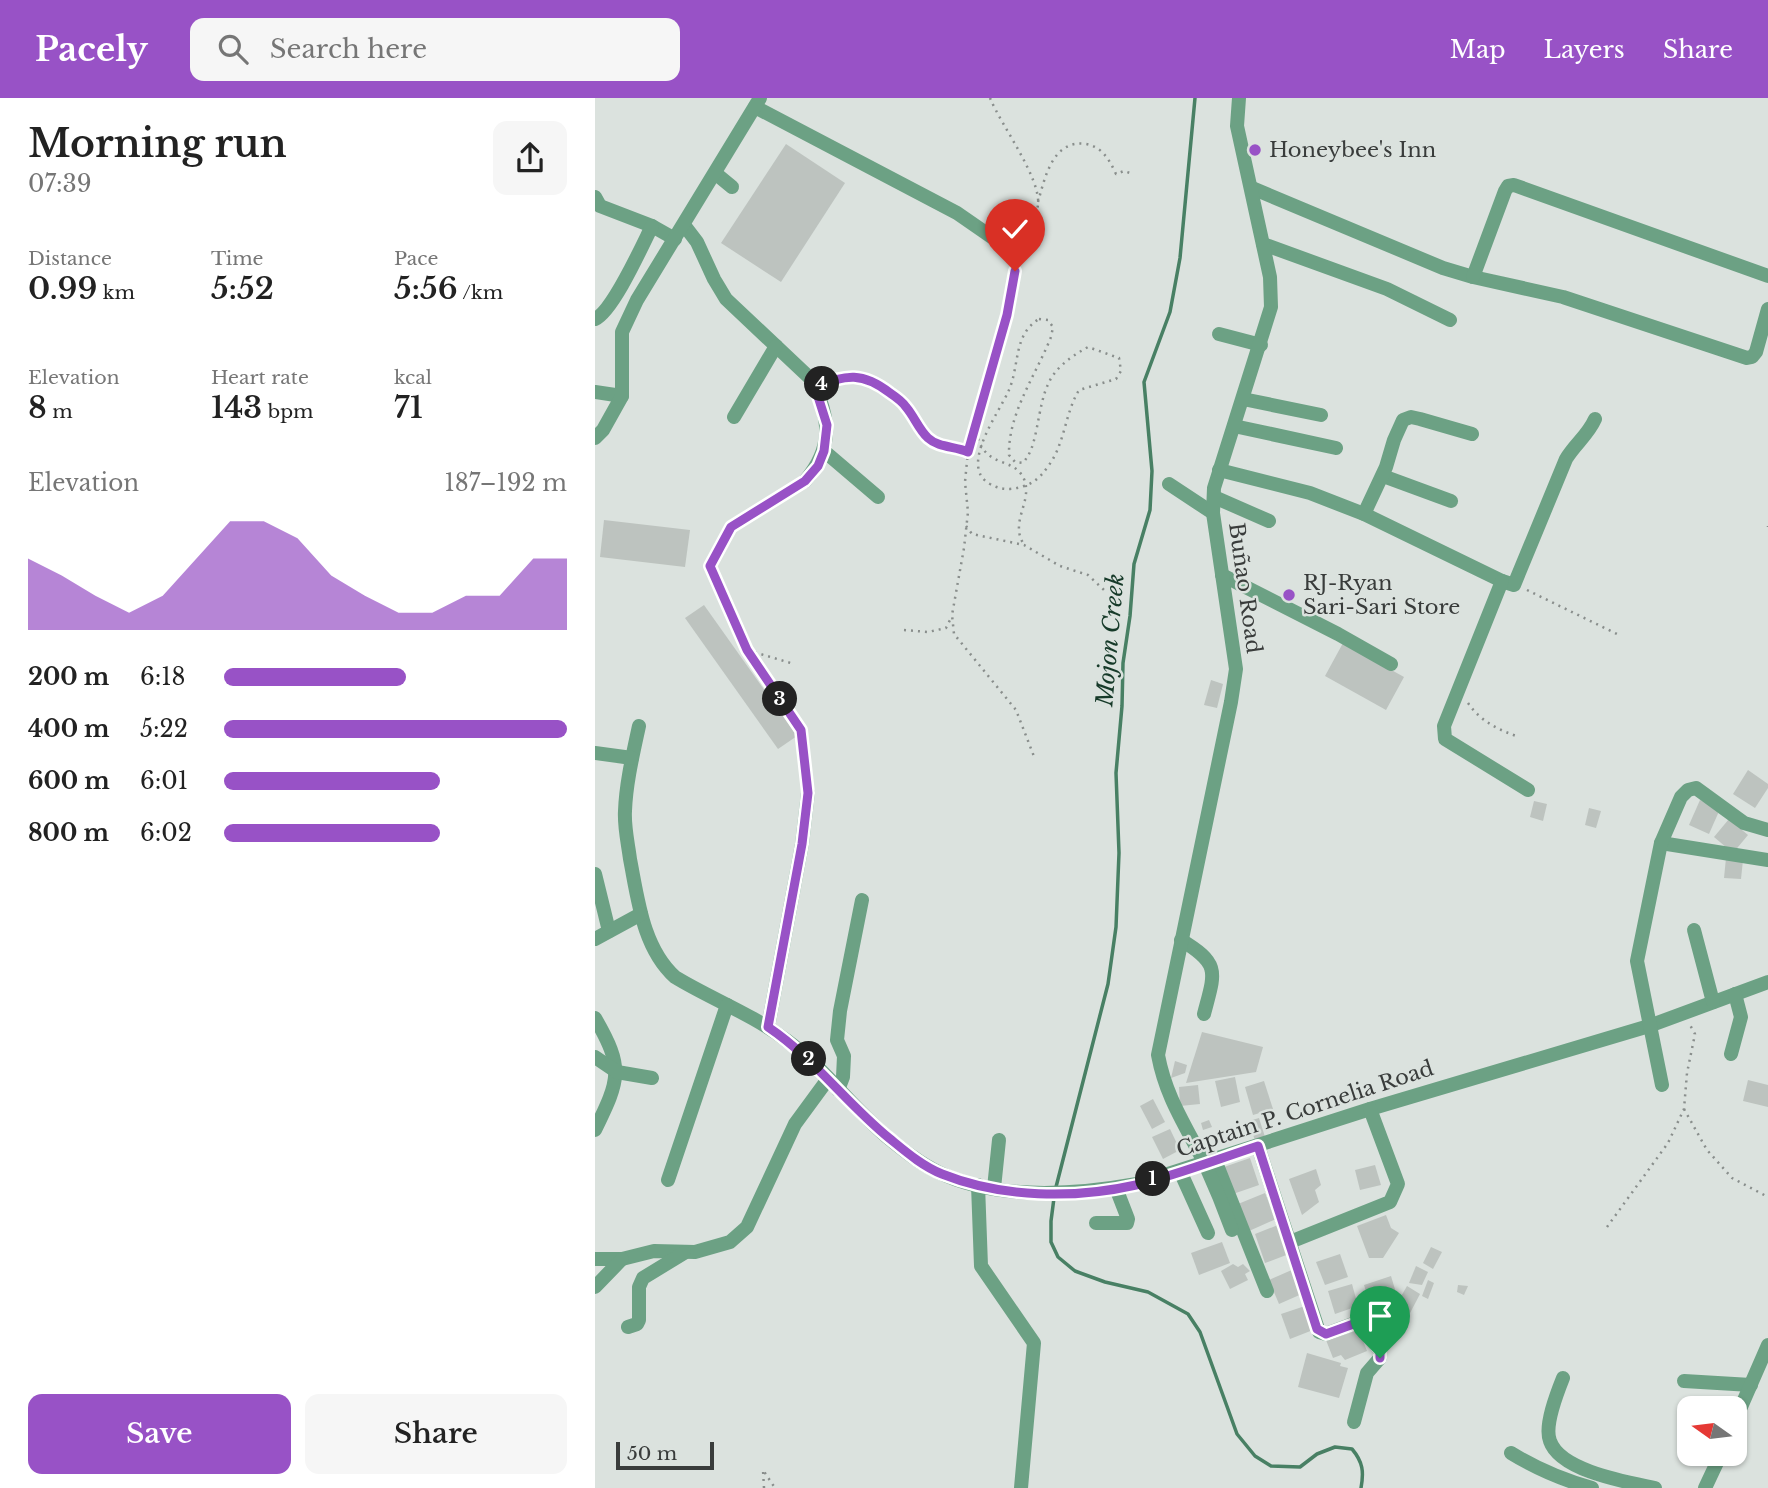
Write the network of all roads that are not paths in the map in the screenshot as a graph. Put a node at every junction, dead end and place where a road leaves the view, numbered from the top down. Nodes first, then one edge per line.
1 (1239, 98) edge
2 (758, 102) edge
3 (715, 173) junction
4 (732, 187) dead end
5 (1252, 188) junction
6 (595, 197) edge
7 (684, 225) junction
8 (652, 226) junction
9 (675, 239) junction
10 (996, 240) road end
11 (1263, 244) junction
12 (1768, 276) edge
13 (1473, 277) junction
14 (1768, 309) edge
15 (595, 319) edge
16 (1450, 320) dead end
17 (1219, 334) dead end
18 (1261, 345) junction
19 (776, 346) junction
20 (595, 392) edge
21 (622, 396) junction
22 (1243, 399) junction
23 (1321, 415) dead end
24 (734, 417) dead end
25 (1595, 419) dead end
26 (1234, 426) junction
27 (1472, 434) dead end
28 (595, 438) edge
29 (1336, 448) dead end
30 (824, 451) junction
31 (1219, 470) junction
32 (1383, 476) junction
33 (805, 481) road end
34 (1168, 484) dead end
35 (878, 497) dead end
36 (1214, 497) junction
37 (1451, 501) dead end
38 (1213, 513) junction
39 (1364, 514) junction
40 (1269, 521) dead end
41 (1221, 575) junction
42 (1508, 583) junction
43 (1391, 664) dead end
44 (639, 726) dead end
45 (595, 753) edge
46 (632, 758) junction
47 (1528, 790) dead end
48 (808, 793) road end
49 (1768, 830) edge
50 (1661, 843) junction
51 (1768, 860) edge
52 (595, 874) edge
53 (862, 900) dead end
54 (641, 914) junction
55 (1694, 930) dead end
56 (609, 931) junction
57 (595, 939) edge
58 (1181, 940) junction
59 (1768, 982) edge
60 (1735, 994) junction
61 (1713, 1002) junction
62 (727, 1005) junction
63 (1204, 1014) dead end
64 (595, 1018) edge
65 (1649, 1026) junction
66 (768, 1027) junction
67 (1731, 1054) dead end
68 (595, 1057) edge
69 (617, 1072) junction
70 (652, 1078) dead end
71 (833, 1084) junction
72 (1662, 1084) dead end
73 (1370, 1109) junction
74 (596, 1123) edge
75 (999, 1140) dead end
76 (1258, 1146) junction
77 (1210, 1161) junction
78 (1180, 1171) junction
79 (668, 1180) dead end
80 (978, 1185) junction
81 (994, 1188) junction
82 (1116, 1188) junction
83 (1096, 1223) dead end
84 (1232, 1230) dead end
85 (1208, 1233) dead end
86 (1290, 1242) junction
87 (684, 1253) junction
88 (595, 1259) edge
89 (622, 1259) junction
90 (595, 1287) edge
91 (1267, 1291) dead end
92 (1398, 1307) dead end
93 (1359, 1322) junction
94 (628, 1327) dead end
95 (1768, 1345) edge
96 (1563, 1378) dead end
97 (1684, 1381) dead end
98 (1751, 1385) junction
99 (1746, 1396) edge
100 (1355, 1422) dead end
101 (1511, 1453) dead end
102 (1715, 1466) edge
103 (1021, 1488) edge
104 (1592, 1488) edge
105 (1655, 1488) edge
106 (1705, 1488) edge

1 - 5 street, Buñao Road
2 - 3 street
2 - 10 street
3 - 4 street
3 - 7 street
5 - 11 street, Buñao Road
5 - 13 street
6 - 8 street
7 - 9 street
7 - 19 street
8 - 9 street
8 - 15 street
9 - 21 street
11 - 16 street
11 - 18 street, Buñao Road
12 - 13 street
13 - 14 street
17 - 18 street
18 - 22 street, Buñao Road
19 - 24 street
19 - 30 street
20 - 21 street
21 - 28 street
22 - 23 street
22 - 26 street, Buñao Road
25 - 42 street
26 - 29 street
26 - 31 street, Buñao Road
27 - 32 street
30 - 33 street
30 - 35 street
31 - 36 street, Buñao Road
31 - 39 street
32 - 37 street
32 - 39 street
34 - 38 street
36 - 38 street, Buñao Road
36 - 40 street
38 - 41 street, Buñao Road
39 - 42 street
41 - 43 street
41 - 58 street, Buñao Road
42 - 47 street
44 - 46 street, Captain P. Cornelia Road
45 - 46 street
46 - 54 street, Captain P. Cornelia Road
48 - 66 street
49 - 50 street
50 - 51 street
50 - 65 street
52 - 56 street
53 - 71 street
54 - 56 street
54 - 62 street, Captain P. Cornelia Road
55 - 61 street
56 - 57 street
58 - 63 street
58 - 77 street, Buñao Road
59 - 60 street, Captain P. Cornelia Road
60 - 61 street, Captain P. Cornelia Road
60 - 67 street
61 - 65 street, Captain P. Cornelia Road
62 - 66 street, Captain P. Cornelia Road
62 - 79 street
64 - 69 street
65 - 72 street
65 - 73 street, Captain P. Cornelia Road
66 - 71 street, Captain P. Cornelia Road
68 - 69 street
69 - 70 street
69 - 74 street
71 - 80 street, Captain P. Cornelia Road
71 - 87 street
73 - 76 street, Captain P. Cornelia Road
73 - 86 street
75 - 81 street
76 - 77 street, Captain P. Cornelia Road
76 - 86 street
77 - 78 street, Captain P. Cornelia Road
77 - 84 street
77 - 91 street
78 - 82 street, Captain P. Cornelia Road
78 - 85 street
80 - 81 street, Captain P. Cornelia Road
80 - 103 street
81 - 82 street, Captain P. Cornelia Road
82 - 83 street
86 - 93 street
87 - 89 street
87 - 94 street
88 - 89 street
89 - 90 street
92 - 93 street
93 - 100 street
95 - 98 street
96 - 105 street
97 - 98 street
98 - 99 street
101 - 104 street
102 - 106 street

